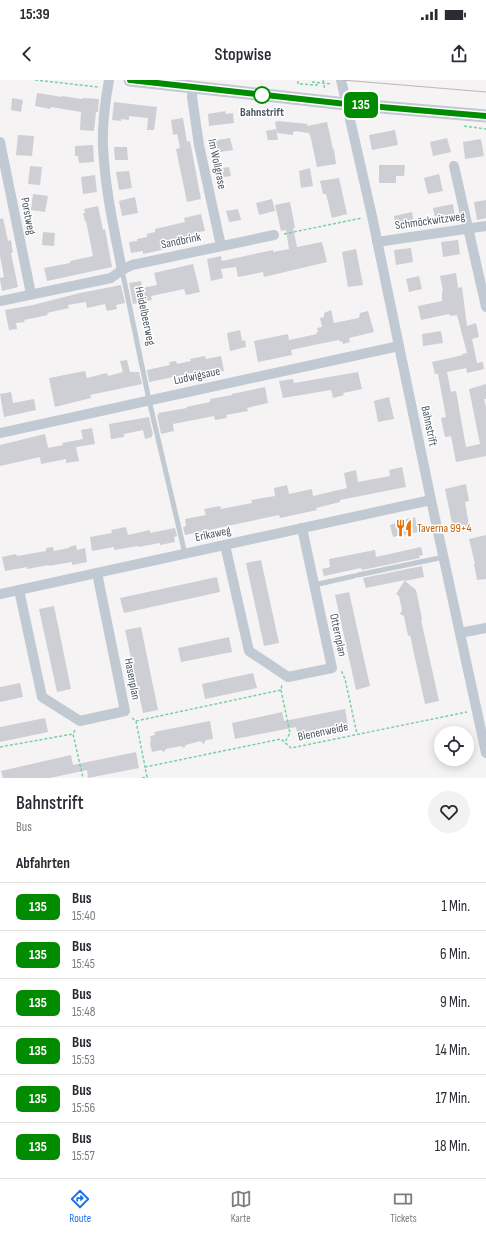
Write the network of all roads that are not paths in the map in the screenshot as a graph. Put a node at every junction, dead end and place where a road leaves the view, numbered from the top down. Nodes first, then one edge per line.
1 (109, 80) edge
2 (130, 80) edge
3 (342, 82) edge
4 (193, 87) junction
5 (346, 104) junction
6 (486, 116) edge
7 (0, 142) edge
8 (454, 166) dead end
9 (486, 226) edge
10 (468, 228) junction
11 (274, 235) road end
12 (377, 242) junction
13 (221, 246) junction
14 (122, 270) junction
15 (31, 294) junction
16 (0, 301) edge
17 (486, 307) edge
18 (399, 346) junction
19 (149, 400) junction
20 (0, 433) edge
21 (431, 500) junction
22 (302, 528) junction
23 (225, 545) junction
24 (185, 554) junction
25 (444, 557) junction
26 (97, 573) junction
27 (314, 585) junction
28 (19, 590) junction
29 (0, 594) edge
30 (486, 628) edge
31 (460, 633) junction
32 (486, 753) edge

1 - 14 street, Heidelbeerweg
2 - 4 street
3 - 5 street, Bahnstrift
4 - 5 street
4 - 13 street, Im Wollgrase
5 - 6 street
5 - 12 street, Bahnstrift
7 - 15 street, Porstweg
8 - 10 street
9 - 10 street, Schmöckwitzweg
10 - 12 street, Schmöckwitzweg
10 - 17 street
11 - 13 street, Sandbrink
12 - 18 street, Bahnstrift
13 - 14 street, Sandbrink
14 - 15 street, Sandbrink
14 - 19 lane, Heidelbeerweg
15 - 16 street, Sandbrink
18 - 19 street, Ludwigsaue
18 - 21 street, Bahnstrift
19 - 20 street, Ludwigsaue
19 - 24 lane, Heidelbeerweg
21 - 22 street, Erikaweg
21 - 25 street, Bahnstrift
22 - 23 street, Erikaweg
22 - 27 street, Otternplan
23 - 24 street, Erikaweg
23 - 27 street, Otternplan
24 - 26 street, Erikaweg
25 - 27 lane
25 - 31 street, Bahnstrift
26 - 28 street, Erikaweg
26 - 28 street, Hasenplan
28 - 29 street, Erikaweg
30 - 31 street
31 - 32 street, Bahnstrift

